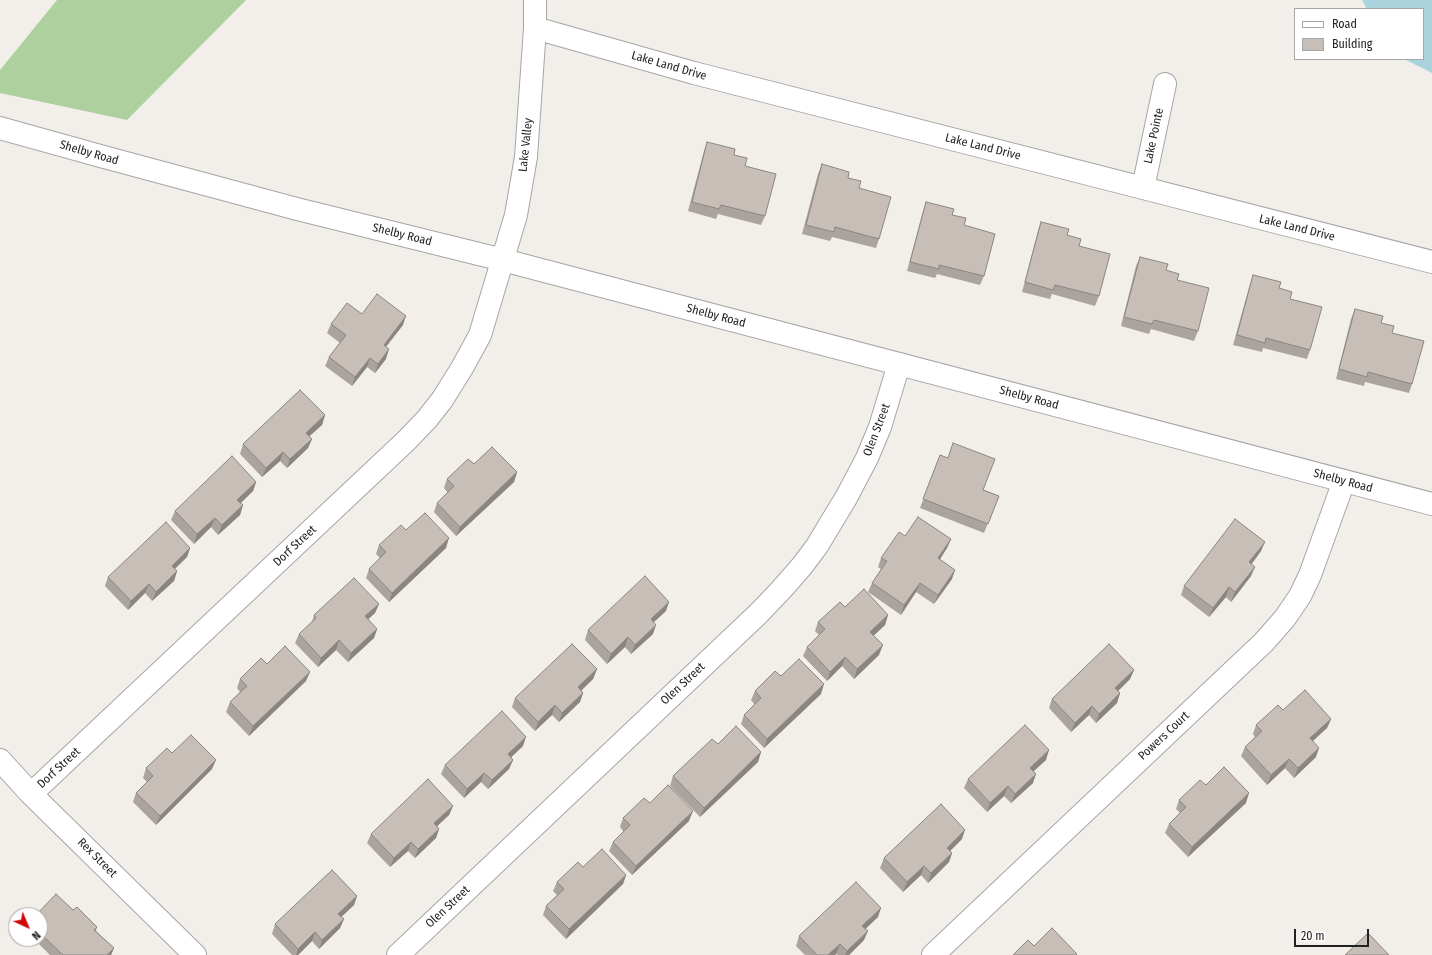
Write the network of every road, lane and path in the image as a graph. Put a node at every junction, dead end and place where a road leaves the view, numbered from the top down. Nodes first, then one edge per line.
1 (535, 0) edge
2 (535, 28) junction
3 (1165, 84) dead end
4 (0, 128) edge
5 (1143, 188) junction
6 (504, 260) junction
7 (1432, 262) edge
8 (899, 364) junction
9 (1344, 481) junction
10 (1432, 504) edge
11 (0, 760) edge
12 (31, 794) junction
13 (195, 955) edge
14 (398, 955) edge
15 (933, 955) edge

1 - 2 street, Lake Valley
2 - 5 street, Lake Land Drive
2 - 6 street, Lake Valley
3 - 5 street, Lake Pointe
4 - 6 street, Shelby Road
5 - 7 street, Lake Land Drive
6 - 8 street, Shelby Road
6 - 12 street, Dorf Street
8 - 9 street, Shelby Road
8 - 14 street, Olen Street
9 - 10 street, Shelby Road
9 - 15 street, Powers Court
11 - 12 street, Rex Street
12 - 13 street, Rex Street

